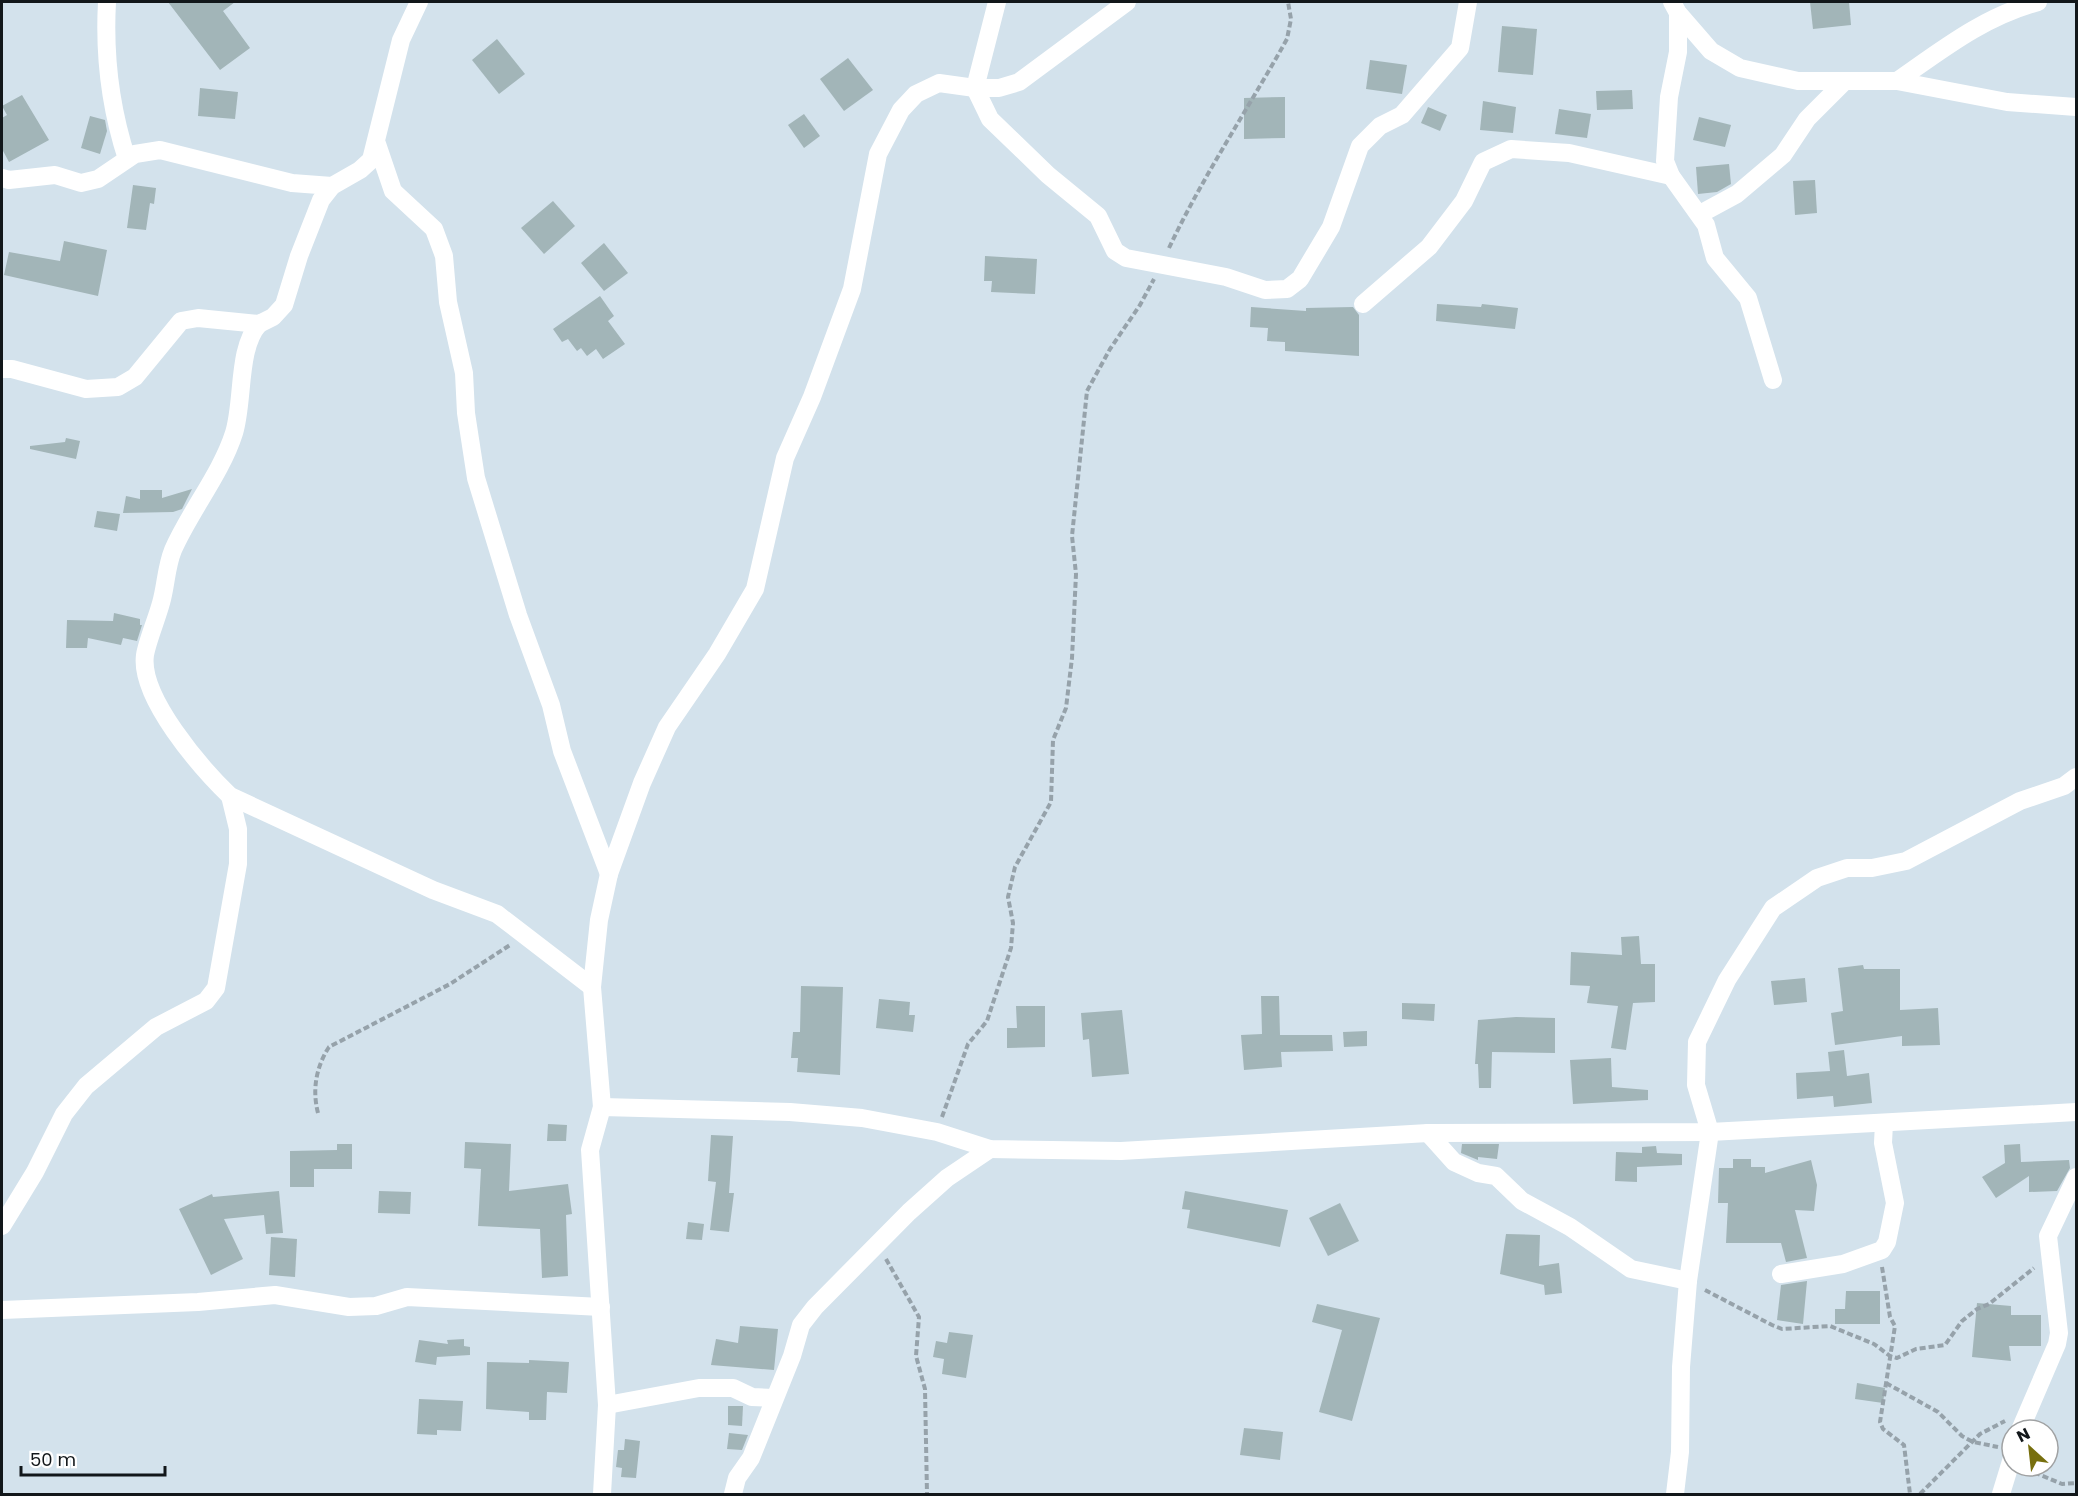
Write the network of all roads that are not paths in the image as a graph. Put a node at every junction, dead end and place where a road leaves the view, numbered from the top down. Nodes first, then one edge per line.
1 (107, 2) edge
2 (419, 2) edge
3 (997, 2) edge
4 (1127, 2) edge
5 (1468, 2) edge
6 (2038, 2) edge
7 (1675, 7) edge
8 (1845, 81) junction
9 (1897, 81) junction
10 (975, 88) junction
11 (2076, 107) edge
12 (377, 144) junction
13 (127, 159) junction
14 (1671, 176) junction
15 (2, 178) edge
16 (332, 186) junction
17 (1700, 214) junction
18 (1363, 304) dead end
19 (259, 324) junction
20 (2, 369) edge
21 (1773, 380) dead end
22 (2076, 777) edge
23 (230, 796) junction
24 (609, 874) junction
25 (592, 987) junction
26 (602, 1107) junction
27 (2076, 1112) edge
28 (1884, 1123) junction
29 (1710, 1132) junction
30 (1428, 1133) junction
31 (990, 1149) junction
32 (2076, 1177) edge
33 (2, 1226) edge
34 (1781, 1274) dead end
35 (1688, 1281) junction
36 (601, 1307) junction
37 (2, 1310) edge
38 (773, 1398) junction
39 (607, 1405) junction
40 (2026, 1418) edge
41 (2003, 1478) edge
42 (602, 1494) edge
43 (732, 1494) edge
44 (1675, 1494) edge
45 (2001, 1494) edge

1 - 13 street
2 - 12 street
3 - 10 street
4 - 10 street
5 - 10 street
6 - 9 street
7 - 8 street
7 - 14 street
8 - 9 street
8 - 17 street
9 - 11 street
10 - 24 street
12 - 16 street
12 - 24 street
13 - 15 street
13 - 16 street
14 - 17 street
14 - 18 street
16 - 19 street
17 - 21 street
19 - 20 street
19 - 23 street
22 - 29 street
23 - 25 street
23 - 33 street
24 - 25 street
25 - 26 street
26 - 31 street
26 - 36 street
27 - 28 street
28 - 29 street
28 - 34 street
29 - 30 street
29 - 35 street
30 - 31 street
30 - 35 street
31 - 38 street
32 - 40 street
35 - 44 street
36 - 37 street
36 - 39 street
38 - 39 street
38 - 43 street
39 - 42 street
41 - 45 street

